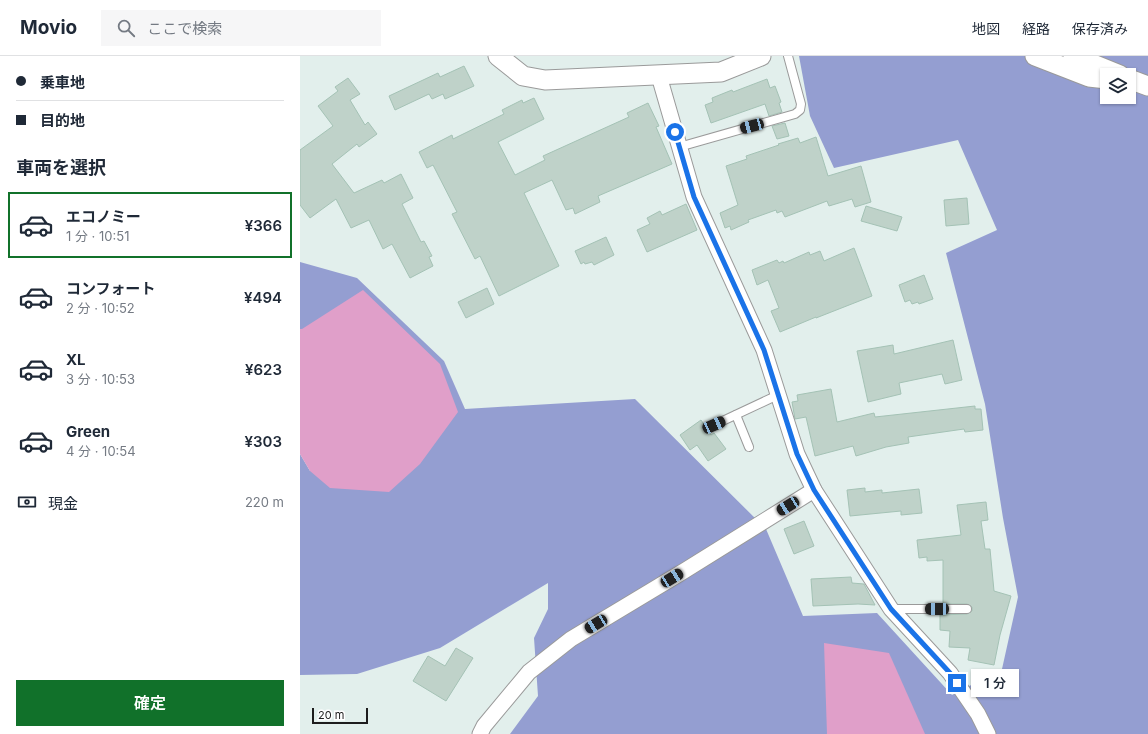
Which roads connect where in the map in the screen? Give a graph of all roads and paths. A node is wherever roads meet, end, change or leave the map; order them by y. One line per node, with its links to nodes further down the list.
1 (498, 56): 7 (street)
2 (761, 56): 7 (street)
3 (788, 56): 9 (lane)
4 (1035, 56): 8 (street)
5 (1073, 56): 6 (street)
6 (1102, 68)
7 (659, 76): 9 (street)
8 (1100, 78)
9 (679, 147): 10 (street)
10 (778, 395): 11 (lane); 14 (street)
11 (736, 415): 12 (lane); 13 (lane)
12 (714, 425)
13 (749, 447)
14 (814, 490): 15 (street); 17 (street)
15 (891, 609): 16 (lane); 18 (street)
16 (967, 609)
17 (482, 731)
18 (988, 734)

